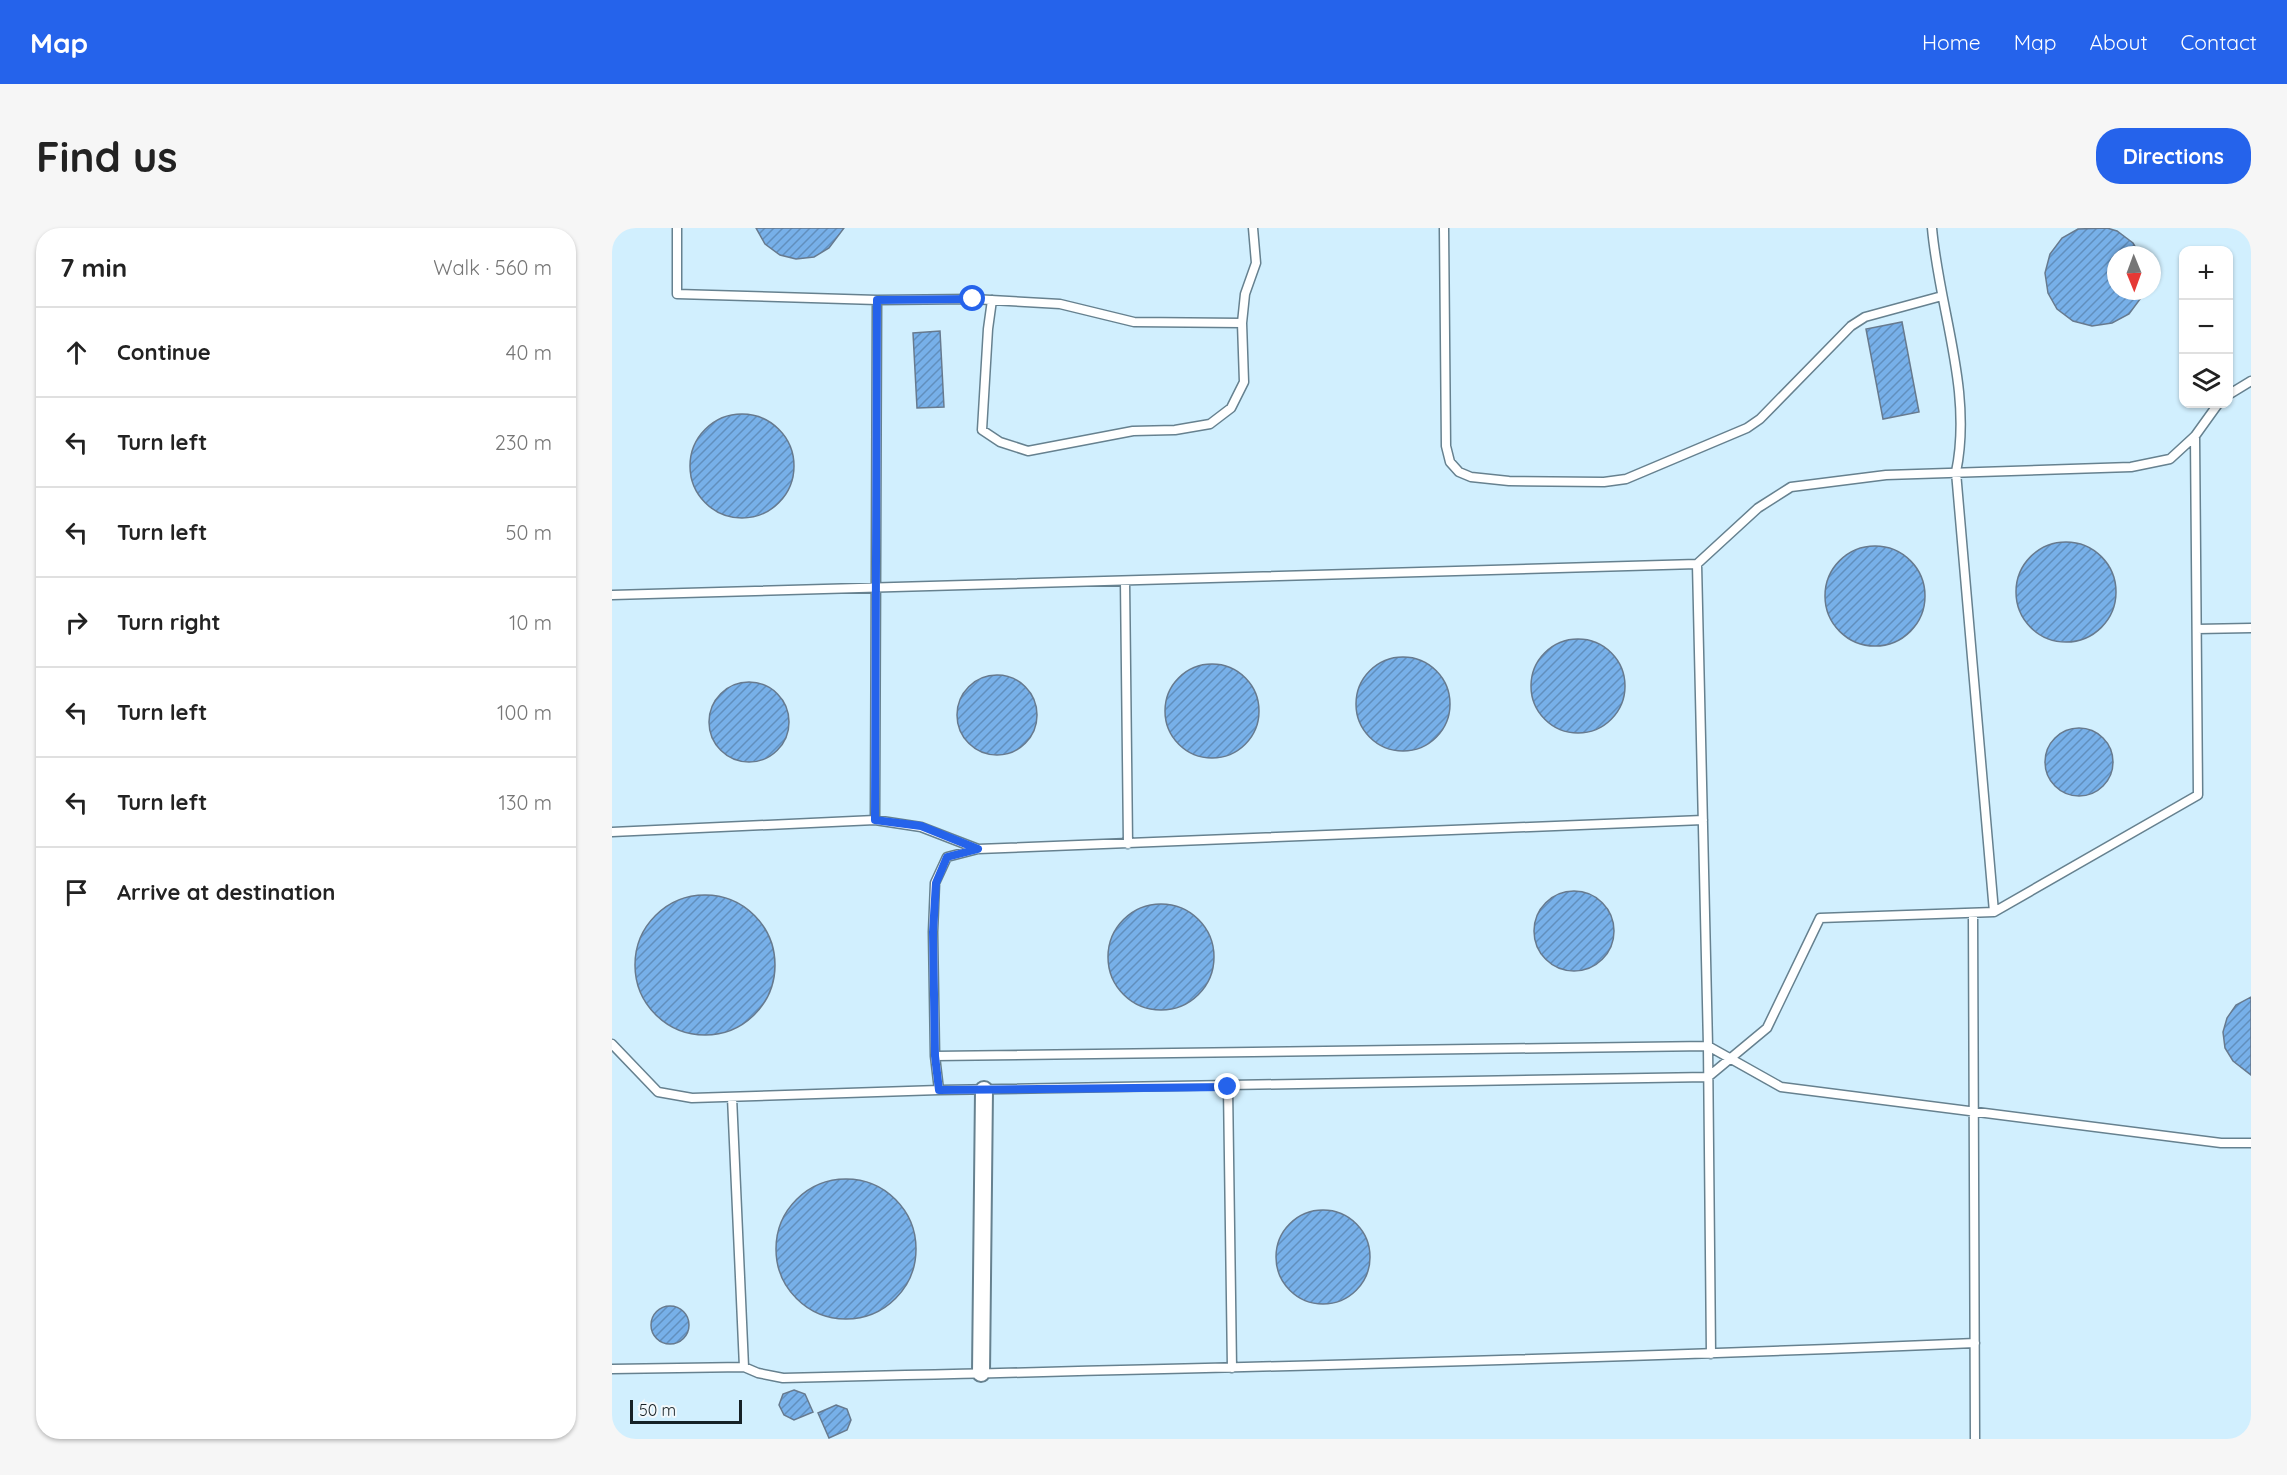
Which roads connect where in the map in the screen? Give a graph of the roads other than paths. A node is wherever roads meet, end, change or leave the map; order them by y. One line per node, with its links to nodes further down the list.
1 (676, 228): 6 (lane)
2 (1253, 228): 8 (lane)
3 (1444, 228): 5 (lane)
4 (1932, 228): 5 (lane)
5 (1942, 296): 13 (lane)
6 (877, 300): 7 (lane); 16 (lane)
7 (992, 300): 8 (lane); 8 (lane)
8 (1242, 323)
9 (2251, 381): 10 (lane)
10 (2233, 392)
11 (2215, 408): 12 (lane)
12 (2195, 436): 13 (lane); 18 (lane)
13 (1956, 472): 14 (lane); 25 (lane)
14 (1697, 564): 15 (lane); 21 (lane)
15 (1125, 581): 16 (lane); 23 (lane)
16 (876, 588): 17 (lane); 20 (lane)
17 (612, 595)
18 (2197, 628): 19 (lane); 25 (lane)
19 (2251, 628)
20 (875, 820): 22 (lane); 24 (lane)
21 (1703, 820): 23 (lane); 28 (lane)
22 (612, 832)
23 (1128, 844): 24 (lane)
24 (978, 849): 29 (lane)
25 (1994, 912): 26 (lane)
26 (1973, 913): 30 (lane); 36 (lane)
27 (612, 1044): 35 (lane)
28 (1708, 1046): 29 (lane); 30 (lane); 31 (lane)
29 (935, 1056): 33 (lane)
30 (1730, 1058): 31 (lane); 36 (lane)
31 (1708, 1077): 32 (lane); 39 (lane)
32 (1228, 1087): 34 (lane); 41 (lane)
33 (939, 1090): 34 (lane); 35 (lane)
34 (984, 1090): 43 (street)
35 (732, 1096): 40 (lane)
36 (1974, 1112): 37 (lane); 38 (lane)
37 (2251, 1143)
38 (1975, 1343): 39 (lane); 44 (lane)
39 (1711, 1354): 41 (lane)
40 (744, 1367): 42 (lane); 43 (lane)
41 (1233, 1368): 43 (lane)
42 (612, 1369)
43 (981, 1373)
44 (1975, 1439)

